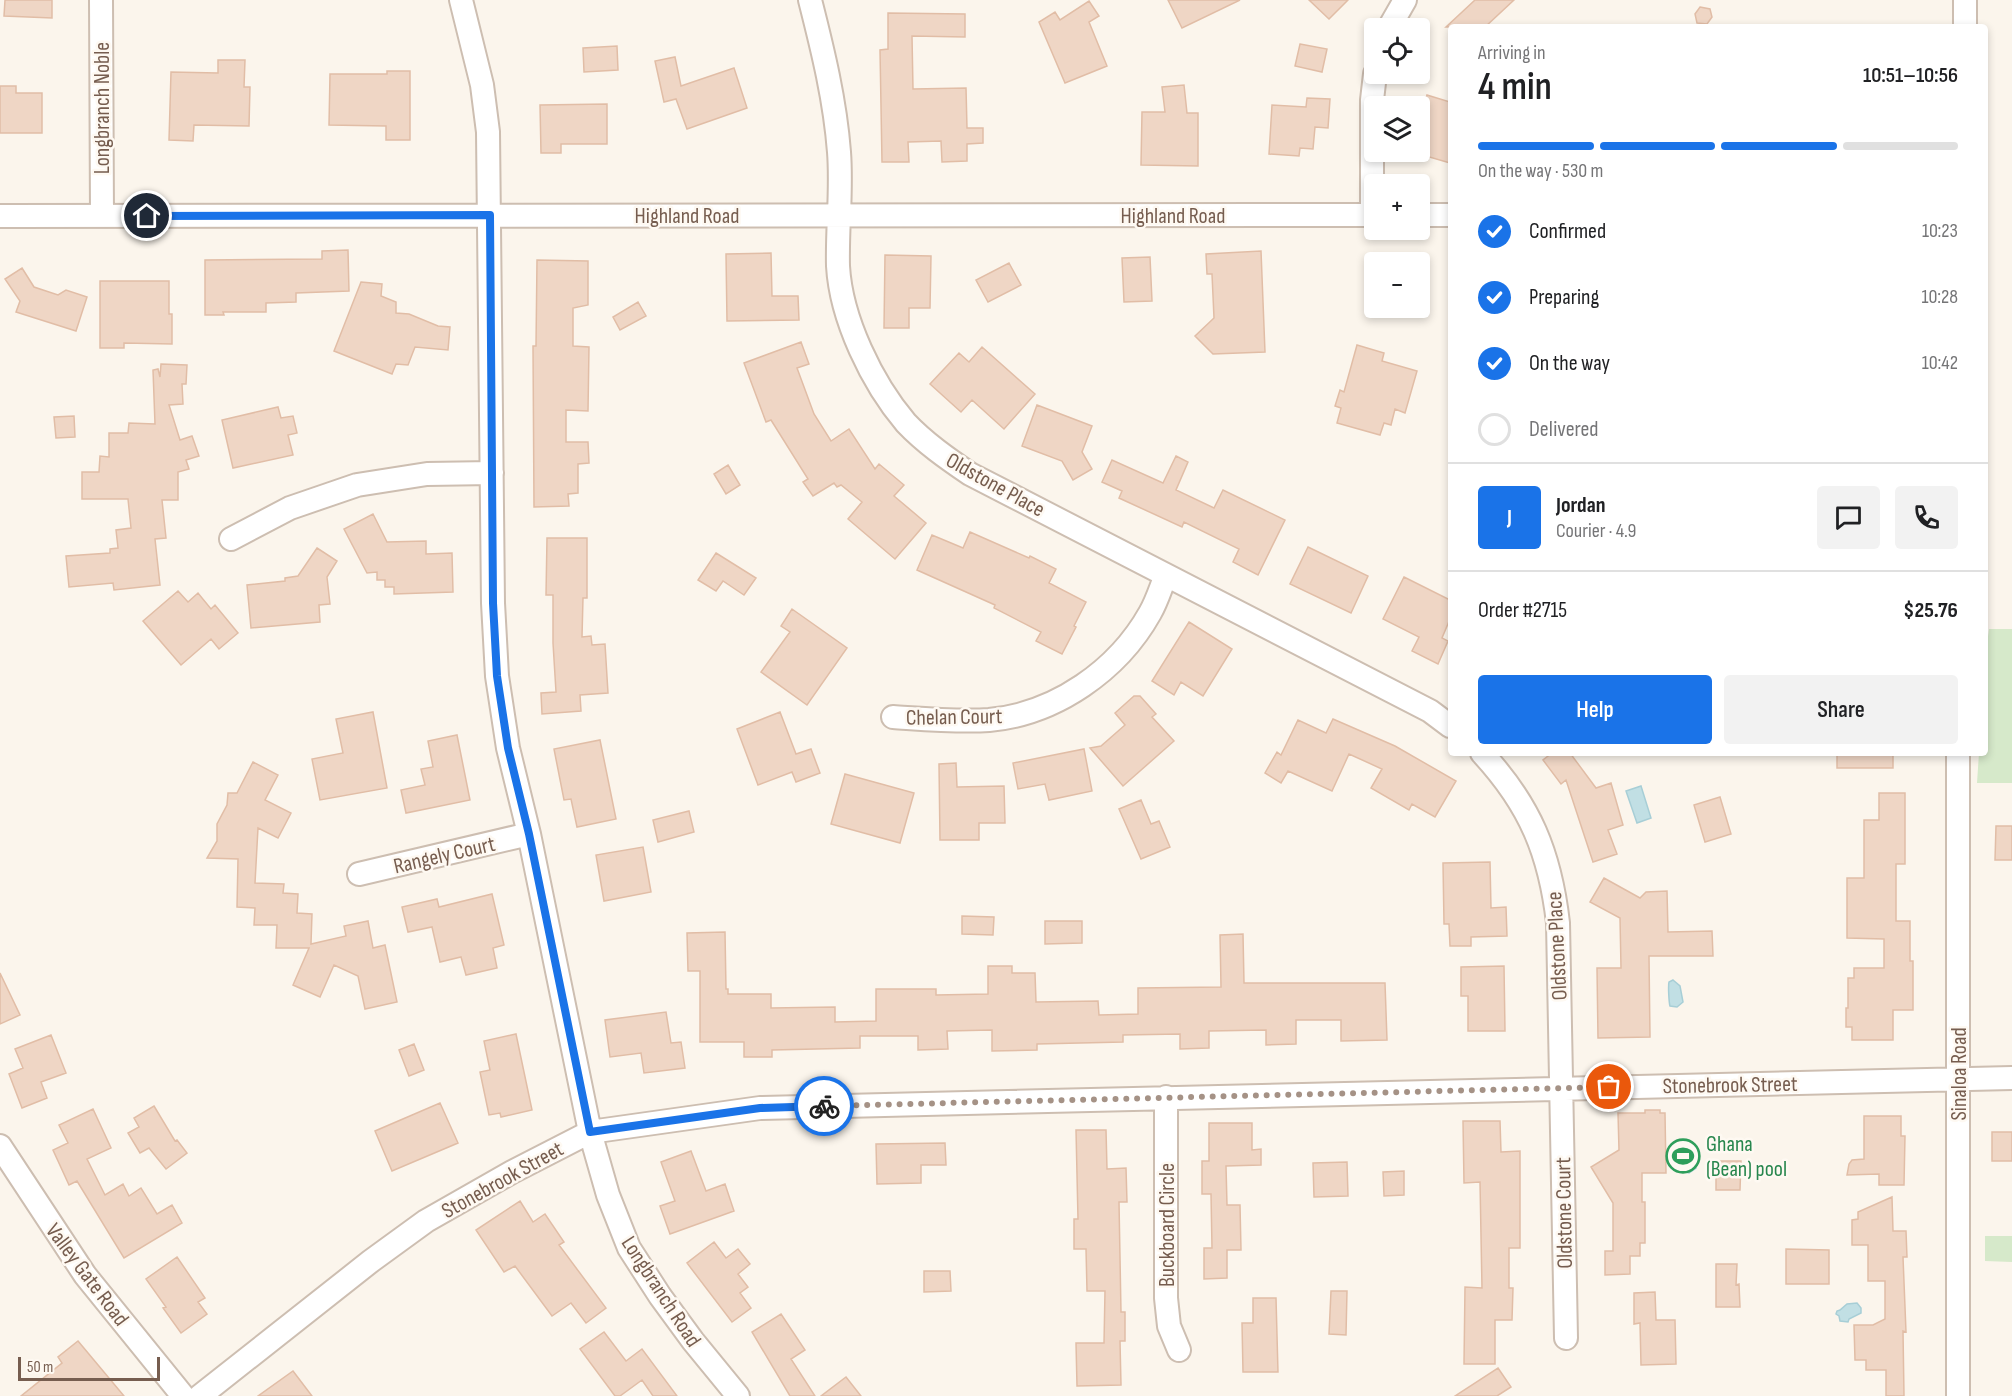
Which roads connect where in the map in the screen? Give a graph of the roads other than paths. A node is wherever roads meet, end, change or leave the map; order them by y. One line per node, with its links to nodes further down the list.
1 (101, 0): 16 (street, Longbranch Noble)
2 (461, 0): 10 (street)
3 (810, 0): 11 (street, Oldstone Place)
4 (1405, 0): 6 (street)
5 (1965, 0): 7 (street)
6 (1395, 18)
7 (1965, 24)
8 (1374, 84): 9 (street)
9 (1373, 174)
10 (490, 215): 11 (street, Highland Road); 16 (street, Highland Road); 17 (street, Longbranch Road)
11 (838, 215): 12 (street, Highland Road); 19 (street, Oldstone Place)
12 (1364, 215)
13 (1430, 215): 14 (street)
14 (1448, 215)
15 (0, 216): 16 (street, Highland Road)
16 (102, 216)
17 (492, 473): 18 (street); 24 (street, Longbranch Road)
18 (231, 539)
19 (1166, 575): 20 (street, Chelan Court); 21 (street, Oldstone Place)
20 (893, 717)
21 (1448, 724)
22 (1485, 756): 28 (street, Oldstone Place)
23 (1958, 756): 26 (street, Sinaloa Road)
24 (529, 834): 25 (street, Rangely Court); 30 (street, Longbranch Road)
25 (359, 874)
26 (1958, 1078): 27 (street, Stonebrook Street); 28 (street, Stonebrook Street); 37 (street, Sinaloa Road)
27 (2012, 1078)
28 (1560, 1088): 29 (street, Stonebrook Street); 32 (street, Oldstone Court)
29 (1166, 1097): 30 (street, Stonebrook Street); 33 (street, Buckboard Circle)
30 (590, 1132): 35 (street, Stonebrook Street); 36 (street, Longbranch Road)
31 (0, 1146): 34 (street, Valley Gate Road)
32 (1566, 1338)
33 (1179, 1350)
34 (183, 1396)
35 (200, 1396)
36 (738, 1396)
37 (1958, 1396)

